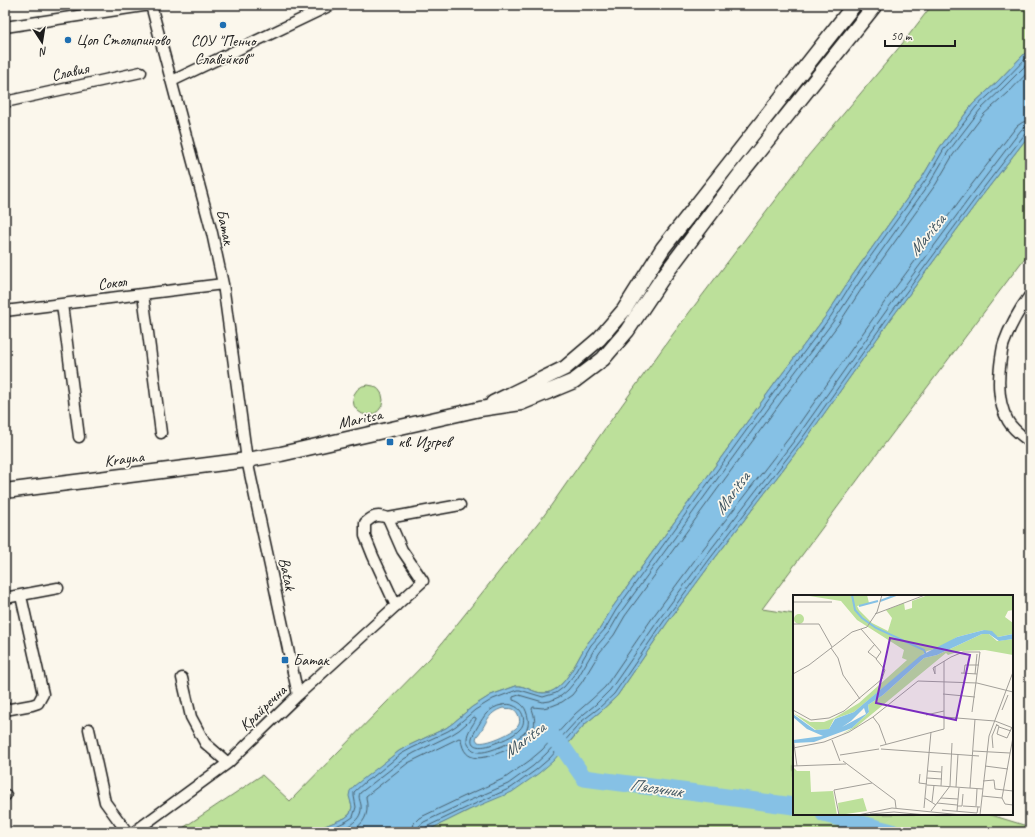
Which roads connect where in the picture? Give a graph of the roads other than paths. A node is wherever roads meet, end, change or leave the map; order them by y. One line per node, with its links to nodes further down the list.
1 (150, 5): 5 (street); 7 (street, Батак)
2 (331, 5): 7 (street)
3 (854, 5): 14 (street, Maritsa)
4 (876, 5): 14 (street, Maritsa)
5 (5, 27)
6 (141, 72): 8 (street, Славия)
7 (172, 81): 9 (street, Батак)
8 (5, 102)
9 (223, 284): 10 (street, Сокол); 18 (street, Батак)
10 (143, 294): 12 (street, Сокол); 15 (street)
11 (1030, 295): 17 (street)
12 (62, 304): 13 (street, Сокол); 16 (street)
13 (5, 311)
14 (480, 409): 18 (street, Maritsa)
15 (161, 433)
16 (79, 437)
17 (1030, 442)
18 (247, 460): 19 (street, Krayna); 27 (street, Batak)
19 (5, 491)
20 (460, 505): 21 (street)
21 (388, 518): 25 (street, Крайречна); 25 (street)
22 (58, 588): 23 (street)
23 (21, 596): 24 (street); 28 (street)
24 (5, 598)
25 (396, 606): 27 (street, Крайречна)
26 (182, 678): 30 (street)
27 (298, 695): 30 (street, Крайречна)
28 (5, 710)
29 (89, 730): 31 (street)
30 (228, 762): 32 (street, Крайречна)
31 (127, 832)
32 (134, 832)

